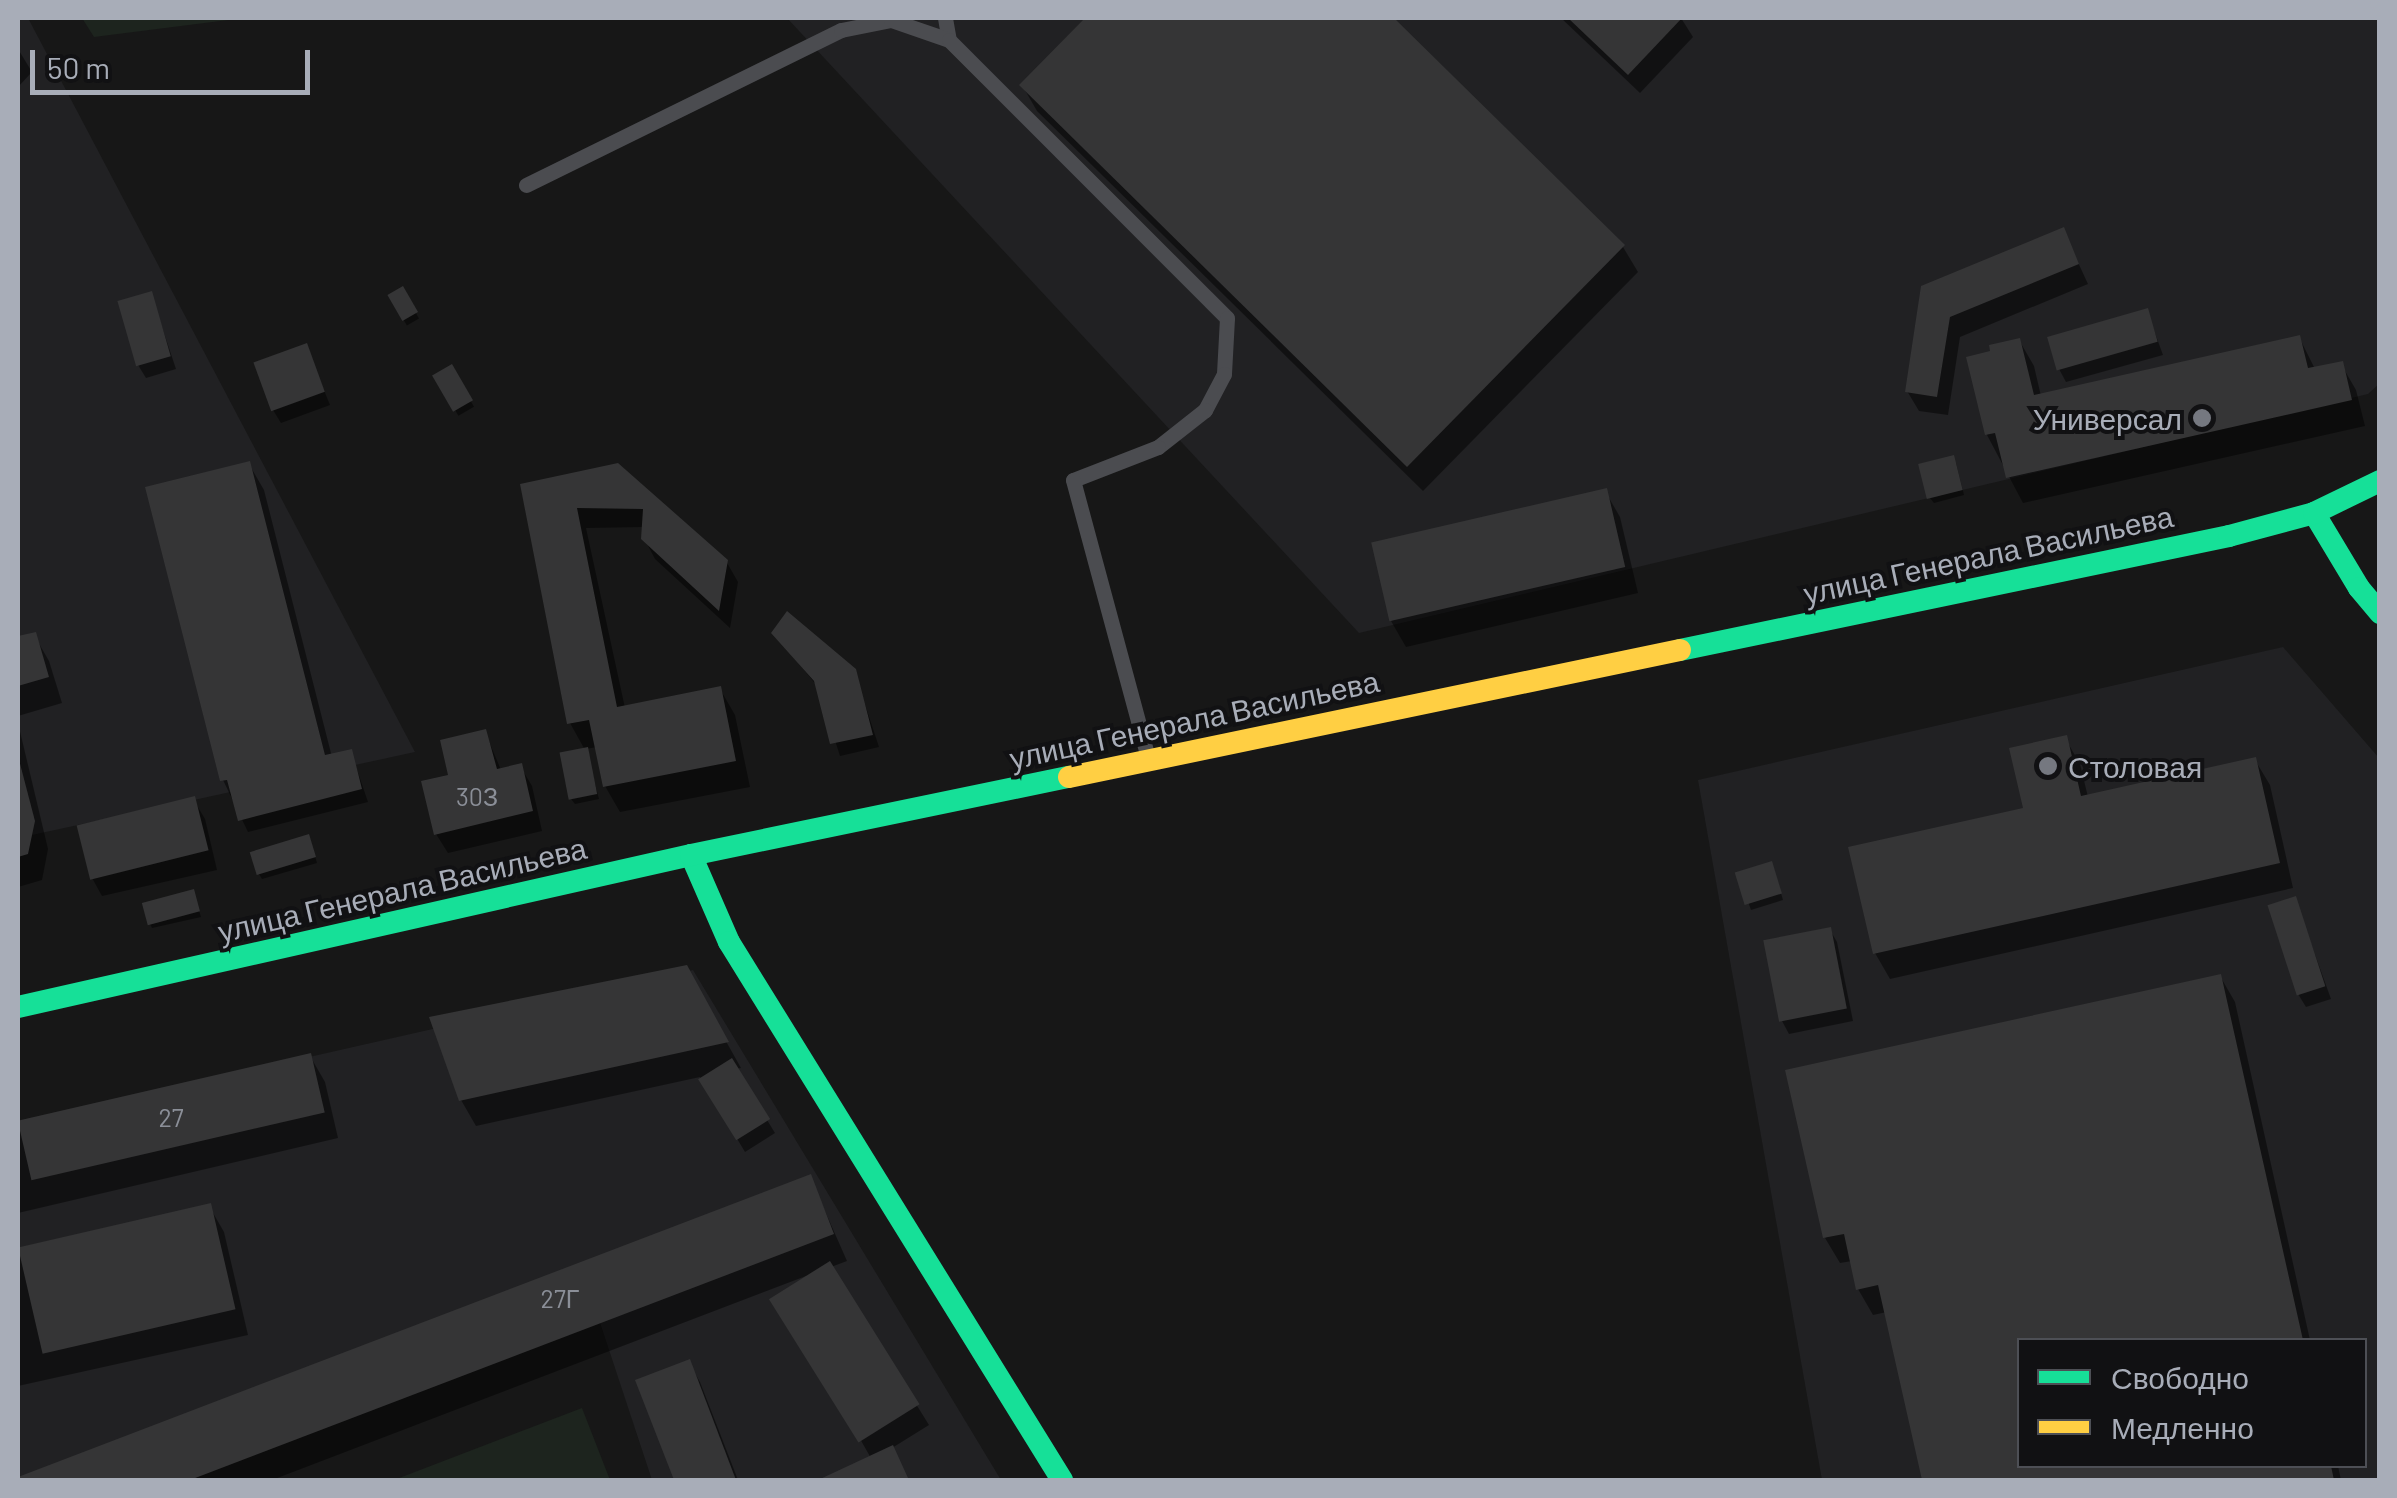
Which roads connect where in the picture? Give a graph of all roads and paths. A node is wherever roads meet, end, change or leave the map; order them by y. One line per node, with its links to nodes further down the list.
1 (945, 18): 2 (lane)
2 (949, 40): 3 (lane); 7 (lane)
3 (526, 186)
4 (2380, 481): 5 (main road, улица Генерала Васильева)
5 (2314, 513): 6 (main road); 7 (main road, улица Генерала Васильева)
6 (2380, 613)
7 (1148, 760): 8 (main road, улица Генерала Васильева)
8 (691, 855): 9 (main road, улица Генерала Васильева); 10 (main road)
9 (18, 1007)
10 (1062, 1480)

